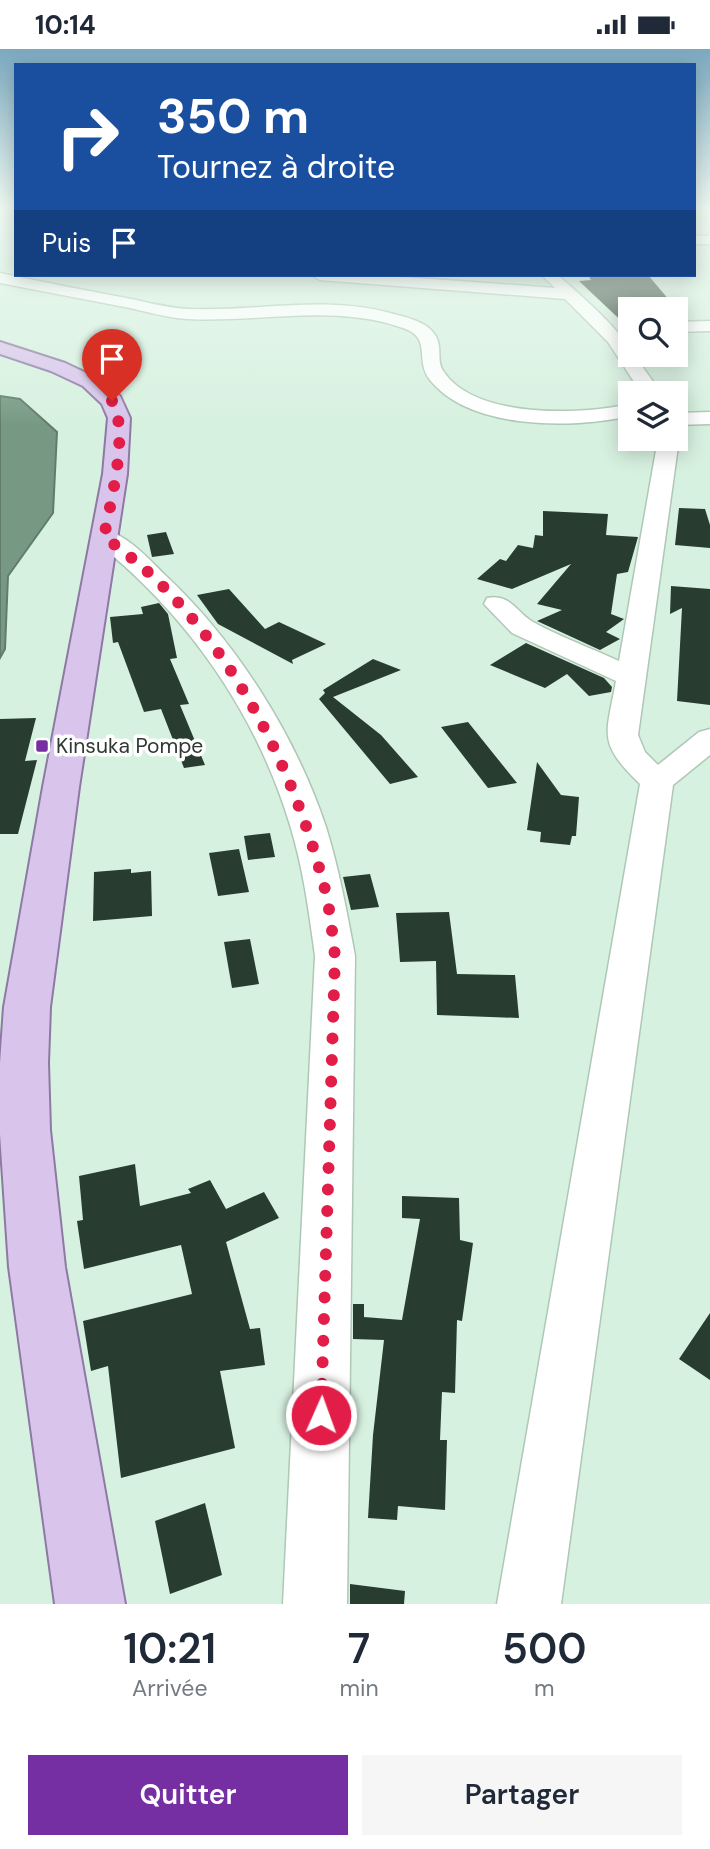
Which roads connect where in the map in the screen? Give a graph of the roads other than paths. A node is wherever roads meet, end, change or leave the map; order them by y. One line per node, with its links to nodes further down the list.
1 (13, 281): 11 (street)
2 (392, 281): 4 (street)
3 (555, 281): 4 (street)
4 (566, 294): 8 (street)
5 (710, 326): 6 (street)
6 (688, 327)
7 (618, 328): 8 (street)
8 (605, 329): 10 (street)
9 (0, 348): 15 (main road)
10 (643, 381)
11 (618, 412)
12 (710, 418): 13 (street)
13 (688, 419)
14 (667, 451): 17 (street)
15 (104, 537): 20 (main road); 23 (street)
16 (496, 604): 17 (street)
17 (631, 677): 19 (street)
18 (710, 739): 19 (street)
19 (657, 782): 24 (street)
20 (13, 1006): 21 (main road)
21 (12, 1144): 22 (main road)
22 (90, 1604)
23 (315, 1604)
24 (528, 1604)

